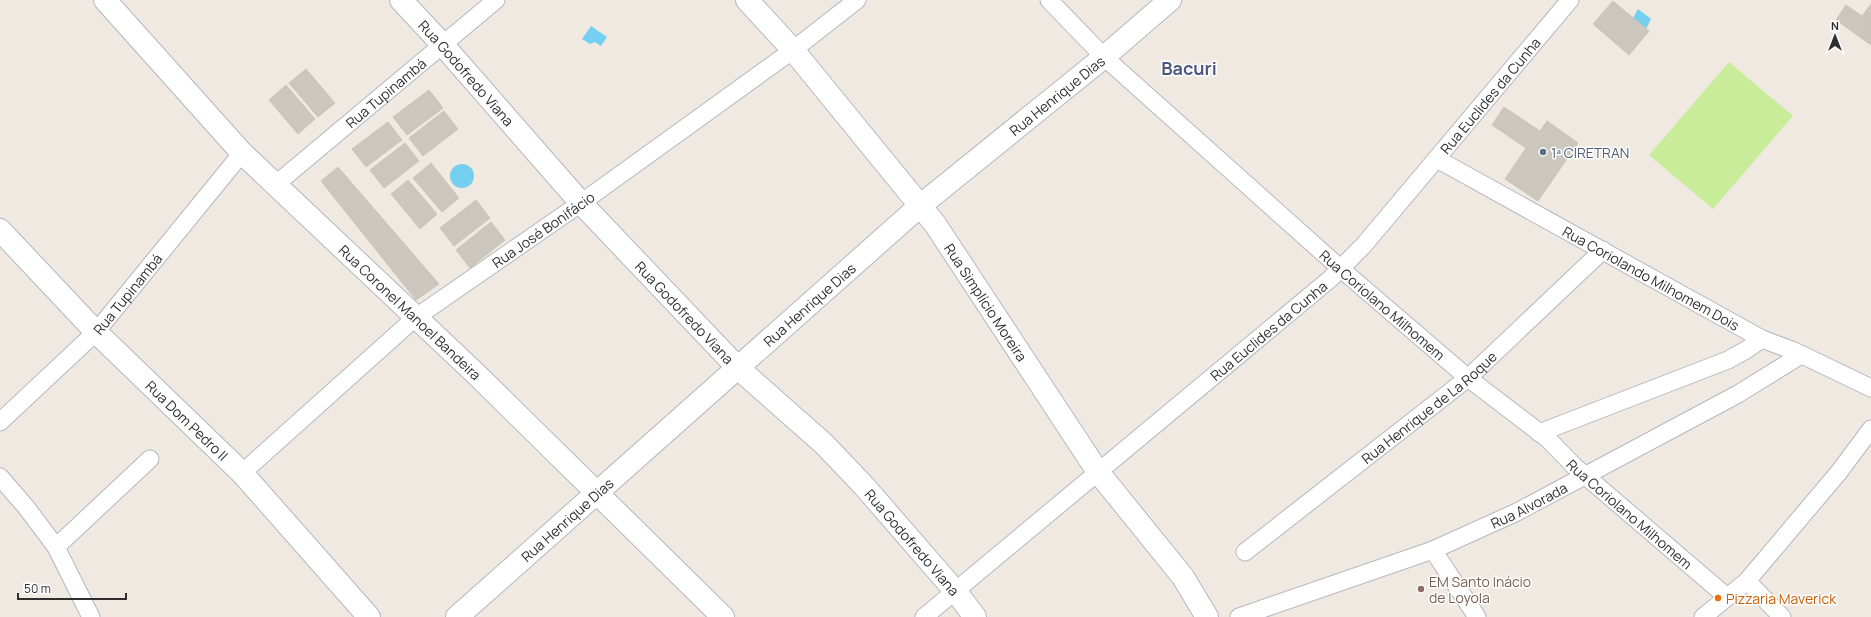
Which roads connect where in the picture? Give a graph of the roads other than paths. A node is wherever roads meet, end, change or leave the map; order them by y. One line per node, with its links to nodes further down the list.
1 (105, 0): 12 (street, Rua Coronel Manoel Bandeira)
2 (401, 0): 9 (street, Rua Godofredo Viana)
3 (496, 0): 9 (street, Rua Tupinambá)
4 (747, 0): 10 (street, Rua Simplício Moreira)
5 (857, 0): 10 (street, Rua José Bonifácio)
6 (1049, 0): 11 (street, Rua Coriolano Milhomem)
7 (1170, 0): 11 (street, Rua Henrique Dias)
8 (1570, 0): 13 (street, Rua Euclides da Cunha)
9 (442, 44): 14 (street, Rua Tupinambá); 15 (street, Rua Godofredo Viana)
10 (793, 50): 15 (street, Rua José Bonifácio); 16 (street, Rua Simplício Moreira)
11 (1104, 57): 16 (street, Rua Henrique Dias); 19 (street, Rua Coriolano Milhomem)
12 (242, 153): 14 (street, Rua Coronel Manoel Bandeira); 21 (street, Rua Tupinambá)
13 (1437, 159): 18 (street, Rua Coriolando Milhomem Dois); 19 (street, Rua Euclides da Cunha)
14 (275, 185): 20 (street, Rua Coronel Manoel Bandeira)
15 (581, 202): 20 (street, Rua José Bonifácio); 24 (street, Rua Godofredo Viana)
16 (920, 205): 24 (street, Rua Henrique Dias); 32 (street, Rua Simplício Moreira)
17 (0, 230): 21 (street, Rua Dom Pedro II)
18 (1603, 250): 22 (street, Rua Coriolando Milhomem Dois); 25 (street, Rua Henrique de La Roque)
19 (1341, 268): 25 (street, Rua Coriolano Milhomem); 32 (street, Rua Euclides da Cunha)
20 (416, 318): 33 (street, Rua José Bonifácio); 35 (street, Rua Coronel Manoel Bandeira)
21 (96, 332): 27 (street, Rua Tupinambá); 33 (street, Rua Dom Pedro II)
22 (1768, 341): 23 (street, Rua Coriolando Milhomem Dois); 29 (street)
23 (1798, 353): 26 (street, Rua Coriolando Milhomem Dois); 31 (street, Rua Alvorada)
24 (738, 368): 35 (street, Rua Henrique Dias); 40 (street, Rua Godofredo Viana)
25 (1468, 378): 29 (street, Rua Coriolano Milhomem); 38 (street, Rua Henrique de La Roque)
26 (1871, 388)
27 (0, 422)
28 (1871, 429): 39 (street)
29 (1543, 436): 31 (street, Rua Coriolano Milhomem)
30 (150, 459): 36 (street)
31 (1579, 470): 37 (street, Rua Alvorada); 41 (street, Rua Coriolano Milhomem)
32 (1098, 472): 40 (street, Rua Euclides da Cunha); 48 (street, Rua Simplício Moreira)
33 (242, 473): 43 (street, Rua Dom Pedro II)
34 (0, 477): 36 (street)
35 (598, 493): 44 (street, Rua Henrique Dias); 45 (street, Rua Coronel Manoel Bandeira)
36 (56, 547): 42 (street)
37 (1433, 550): 49 (street, Rua Alvorada); 50 (street)
38 (1245, 552)
39 (1747, 581): 41 (street); 52 (street)
40 (956, 592): 46 (street, Rua Euclides da Cunha); 47 (street, Rua Godofredo Viana)
41 (1727, 597): 51 (street)
42 (91, 617)
43 (369, 617)
44 (457, 617)
45 (723, 617)
46 (924, 617)
47 (975, 617)
48 (1207, 617)
49 (1239, 617)
50 (1477, 617)
51 (1703, 617)
52 (1782, 617)

